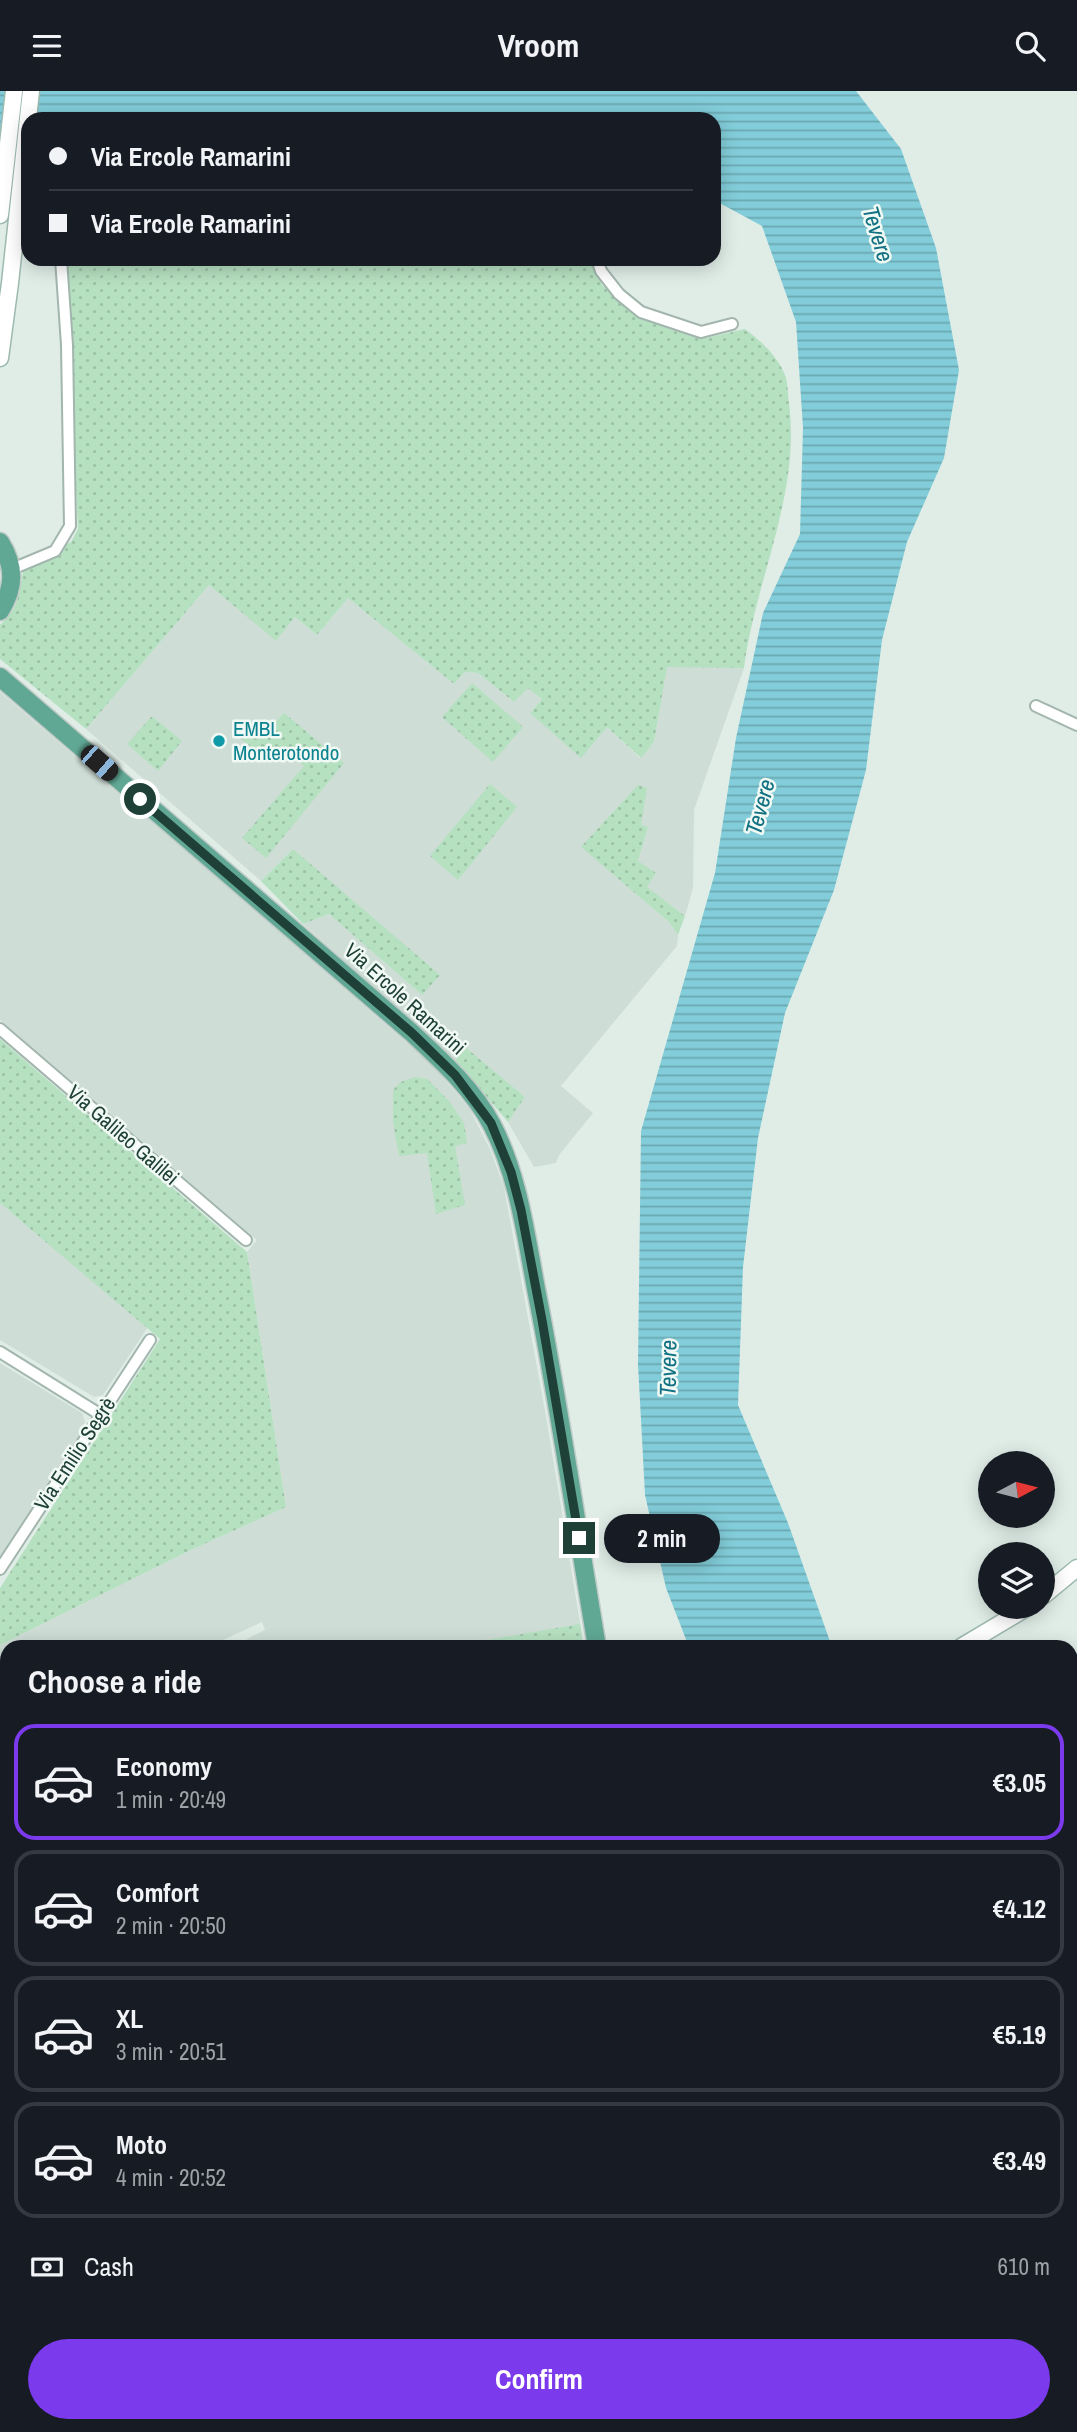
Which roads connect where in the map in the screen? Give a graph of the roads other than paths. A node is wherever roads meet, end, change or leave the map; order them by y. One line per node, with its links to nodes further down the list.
1 (14, 91): 5 (main road)
2 (31, 91): 3 (main road)
3 (29, 112)
4 (21, 182): 9 (main road)
5 (0, 215)
6 (61, 266): 11 (street)
7 (599, 266): 8 (street)
8 (732, 324)
9 (0, 358)
10 (0, 542): 11 (main road)
11 (12, 569): 12 (main road)
12 (0, 611)
13 (0, 677): 25 (main road, Via Ercole Ramarini)
14 (1036, 706): 15 (street)
15 (1077, 725)
16 (0, 1029): 17 (street, Via Galileo Galilei)
17 (246, 1240)
18 (150, 1340): 20 (street, Via Emilio Segrè)
19 (0, 1352): 20 (street)
20 (101, 1415): 22 (street, Via Emilio Segrè)
21 (1077, 1568): 23 (main road)
22 (0, 1569)
23 (1055, 1586)
24 (1008, 1619): 26 (main road)
25 (596, 1640)
26 (973, 1640)

